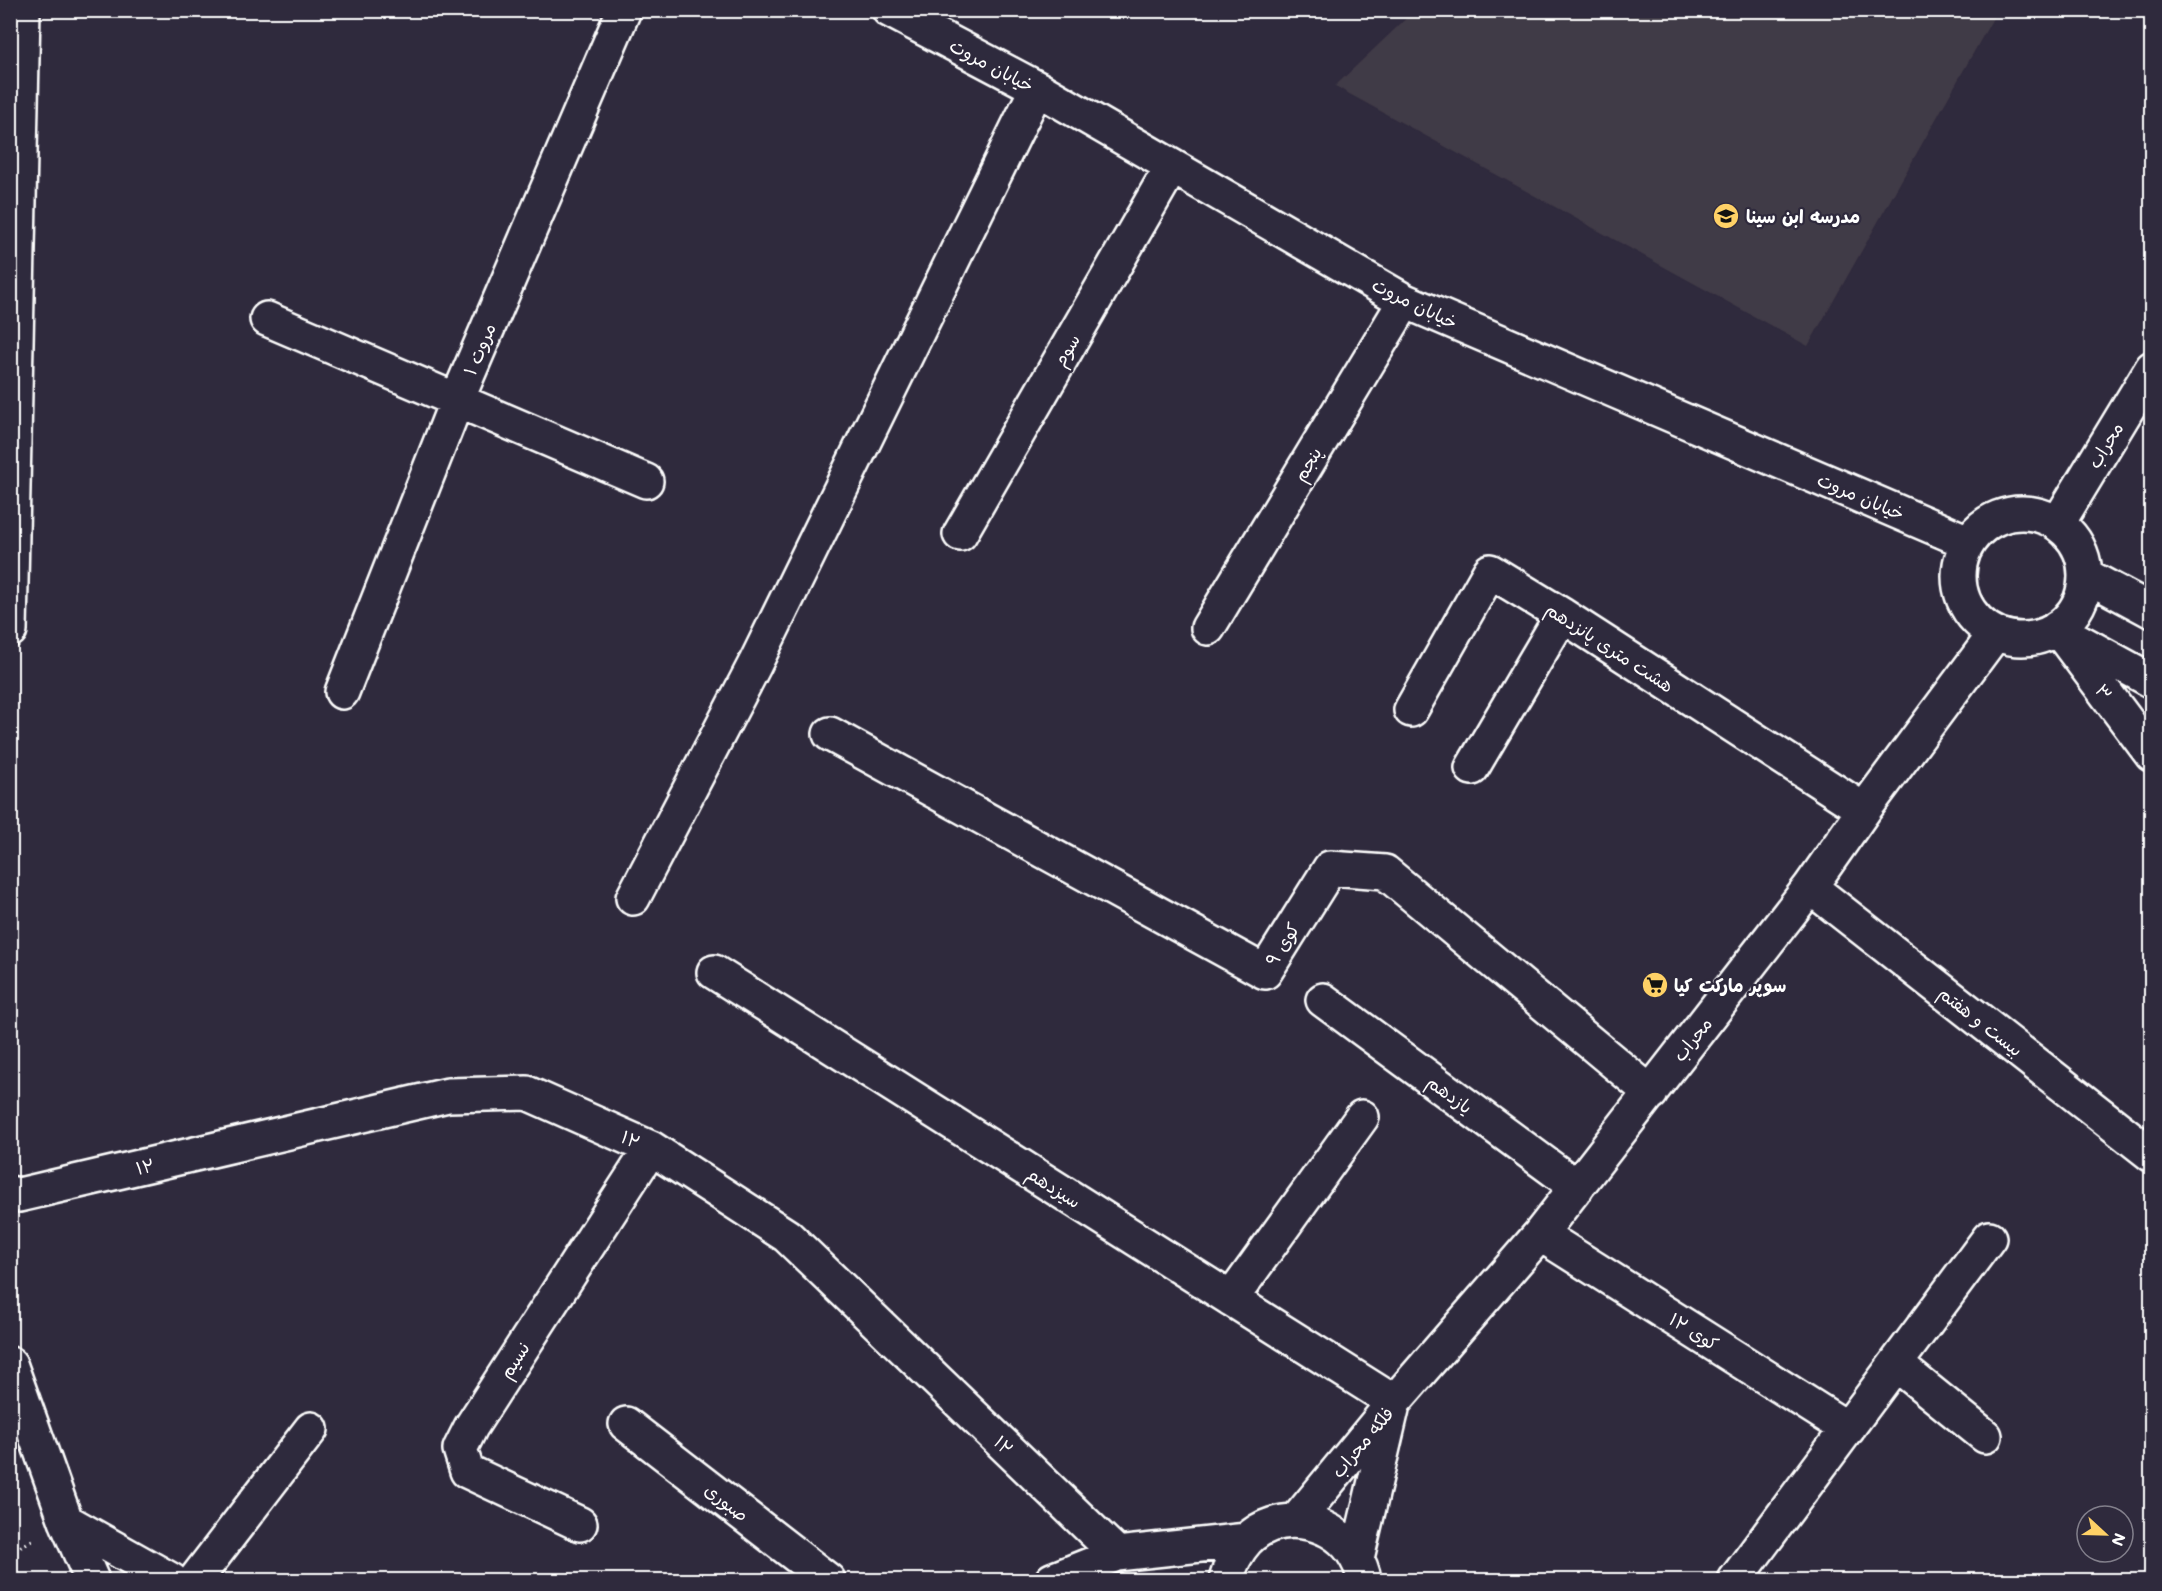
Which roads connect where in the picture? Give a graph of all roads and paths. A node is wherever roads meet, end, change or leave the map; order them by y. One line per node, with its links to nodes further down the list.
1 (23, 10): 19 (street)
2 (624, 10): 9 (street, مروت ۱)
3 (889, 10): 4 (street, خیابان مروت)
4 (1037, 88): 5 (street, خیابان مروت); 29 (street)
5 (1172, 166): 6 (street, خیابان مروت); 12 (street, سوم)
6 (1405, 301): 13 (street, خیابان مروت); 17 (street, پنجم)
7 (267, 319): 9 (street)
8 (2151, 368): 11 (street, محراب)
9 (457, 400): 10 (street); 22 (street, مروت ۱)
10 (646, 481)
11 (2058, 523): 13 (street); 14 (street)
12 (960, 534)
13 (1968, 542): 20 (street)
14 (2085, 575): 15 (street); 18 (street)
15 (2151, 611)
16 (1562, 615): 23 (street, هشت متری پانزدهم); 26 (street); 27 (street, هشت متری پانزدهم)
17 (1208, 628)
18 (2057, 628): 20 (street); 21 (street); 25 (street, ۳)
19 (10, 630)
20 (1995, 634): 27 (street, محراب)
21 (2151, 681)
22 (342, 692)
23 (1411, 710)
24 (830, 734): 32 (street, کوی ۹)
25 (2151, 755)
26 (1472, 768)
27 (1864, 810): 28 (street, محراب)
28 (1810, 887): 32 (street, محراب); 35 (street, بیست و هفتم)
29 (633, 898)
30 (714, 972): 40 (street, سیزدهم)
31 (1323, 1000): 36 (street, یازدهم)
32 (1651, 1093): 36 (street, محراب)
33 (1362, 1117): 40 (street)
34 (651, 1148): 37 (street, ۱۲); 50 (street, نسیم); 52 (street, ۱۲)
35 (2151, 1155)
36 (1577, 1187): 38 (street, محراب)
37 (10, 1193)
38 (1540, 1234): 43 (street, محراب); 46 (street, کوی ۱۲)
39 (1989, 1239): 42 (street)
40 (1231, 1299): 43 (street, سیزدهم)
41 (10, 1364): 48 (street)
42 (1896, 1364): 46 (street); 47 (street)
43 (1394, 1402): 49 (street, فلکه محراب); 53 (street, فلکه محراب)
44 (626, 1424): 57 (street, صبوری)
45 (311, 1429): 56 (street)
46 (1848, 1429): 60 (street)
47 (1985, 1436)
48 (66, 1521): 54 (street); 55 (street)
49 (1296, 1521): 51 (street, فلکه محراب); 53 (street, فلکه محراب)
50 (580, 1524)
51 (1247, 1540): 52 (street); 59 (street, فلکه محراب)
52 (1117, 1554): 58 (street)
53 (1360, 1569)
54 (93, 1581)
55 (171, 1581)
56 (195, 1581)
57 (828, 1581)
58 (1052, 1581)
59 (1226, 1581)
60 (1735, 1581)

